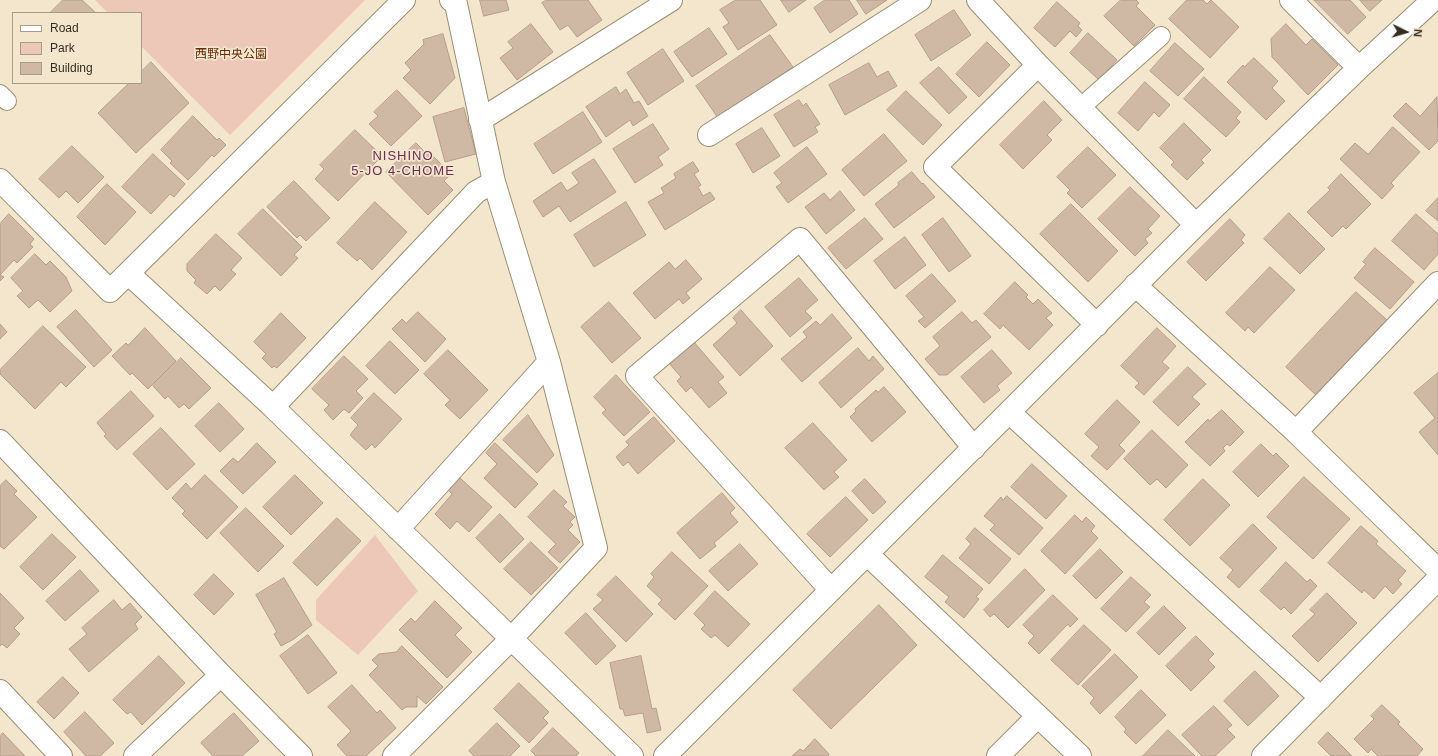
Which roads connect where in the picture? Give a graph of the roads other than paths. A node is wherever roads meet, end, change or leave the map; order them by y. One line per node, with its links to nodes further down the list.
1 (404, 0): 17 (street)
2 (451, 0): 12 (street)
3 (671, 0): 12 (street)
4 (920, 0): 13 (street)
5 (978, 0): 9 (street)
6 (1291, 0): 10 (street)
7 (1433, 0): 10 (street)
8 (1162, 36): 11 (lane)
9 (1038, 65): 11 (street); 20 (street)
10 (1359, 68): 16 (street)
11 (1080, 108): 16 (street)
12 (480, 120): 15 (street)
13 (709, 136)
14 (0, 180): 17 (street)
15 (494, 182): 21 (street); 22 (street)
16 (1196, 225): 19 (street)
17 (129, 274): 22 (street)
18 (1438, 283): 24 (street)
19 (1135, 285): 20 (street); 24 (street)
20 (1097, 325): 23 (street)
21 (549, 362): 27 (street); 32 (street)
22 (273, 407): 27 (street)
23 (1009, 412): 26 (street); 35 (street)
24 (1296, 432): 29 (street)
25 (0, 441): 33 (street)
26 (974, 448): 28 (street); 31 (street)
27 (398, 529): 32 (street)
28 (867, 554): 31 (street); 36 (street)
29 (1438, 570)
30 (1438, 579): 35 (street)
31 (831, 590): 42 (street)
32 (512, 638): 40 (street); 41 (street)
33 (221, 675): 38 (street); 39 (street)
34 (0, 691): 37 (street)
35 (1321, 698): 45 (street)
36 (1038, 716): 43 (street); 44 (street)
37 (61, 756)
38 (135, 756)
39 (301, 756)
40 (394, 756)
41 (632, 756)
42 (665, 756)
43 (998, 756)
44 (1080, 756)
45 (1263, 756)

